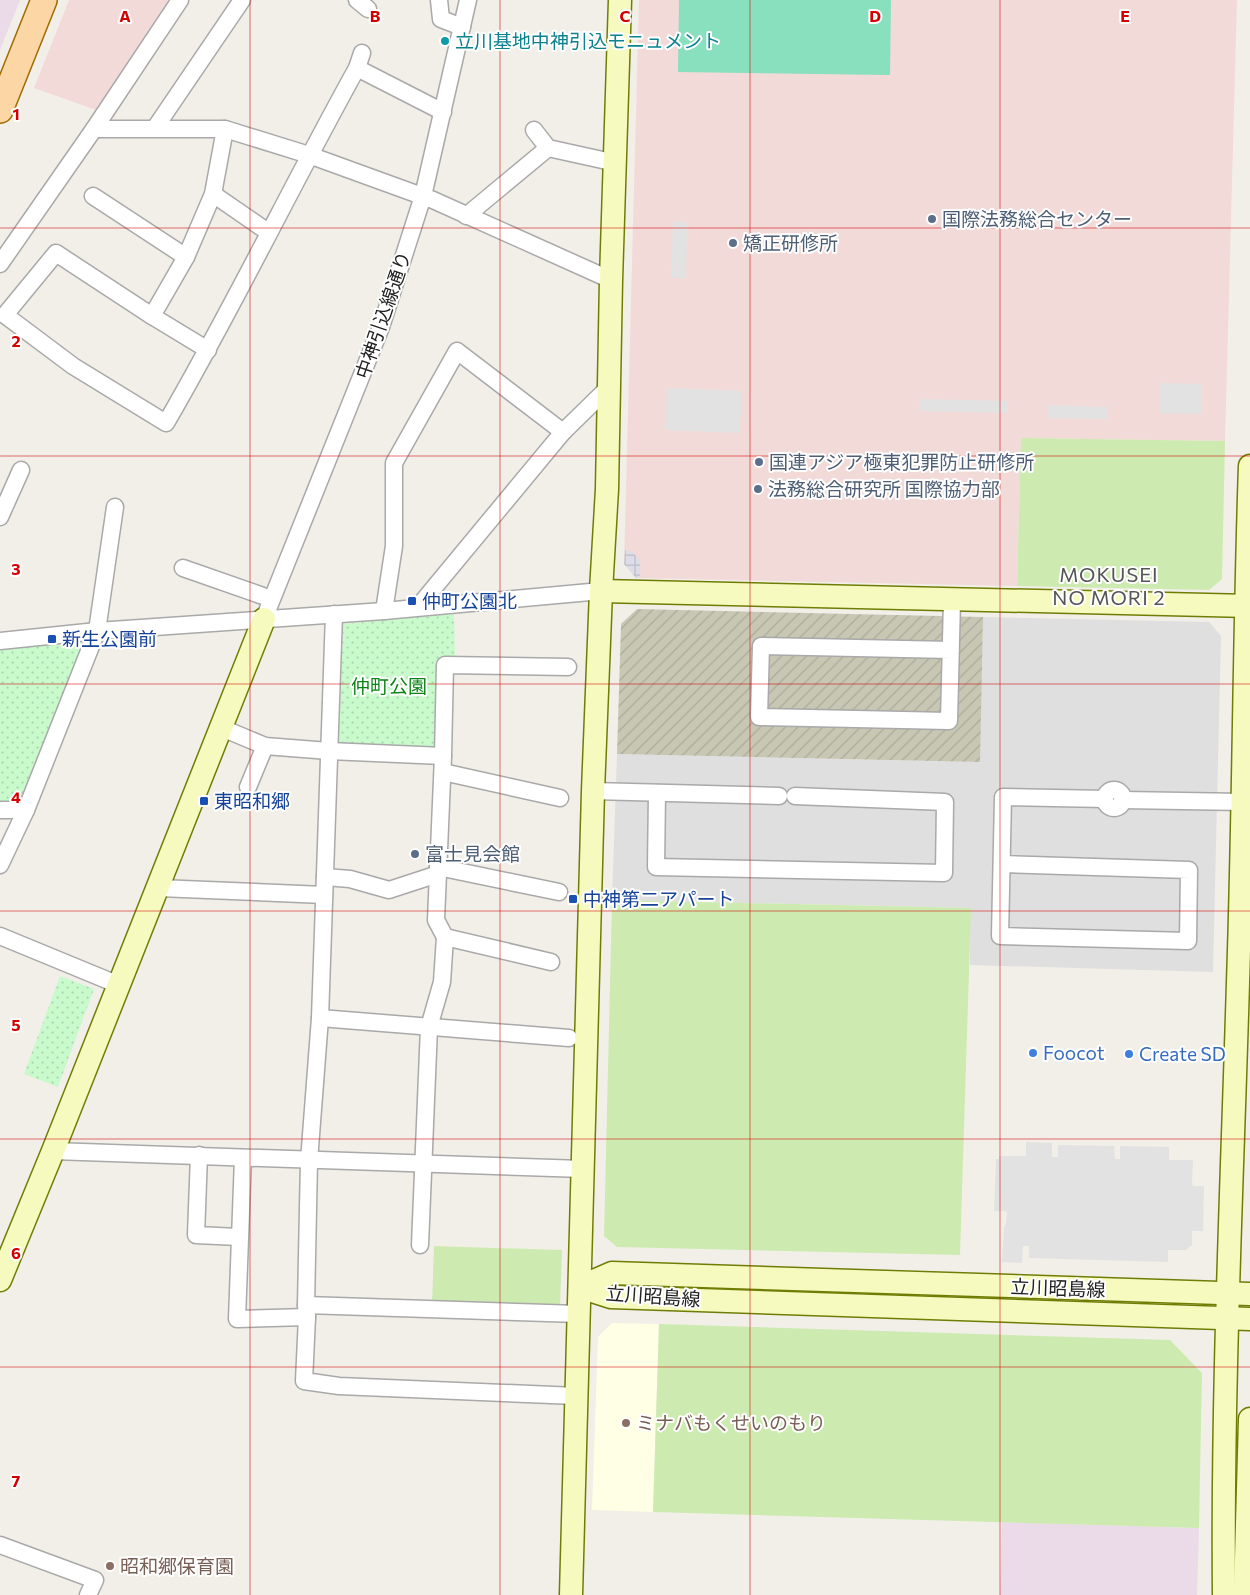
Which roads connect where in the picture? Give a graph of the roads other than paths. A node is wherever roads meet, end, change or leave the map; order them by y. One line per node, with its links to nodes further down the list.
1 (44, 0): 8 (main road)
2 (180, 0): 11 (street)
3 (242, 0): 10 (street)
4 (439, 0): 7 (street)
5 (468, 0): 7 (street, 中神引込線通り)
6 (620, 0): 16 (street)
7 (462, 27): 9 (street, 中神引込線通り)
8 (0, 110)
9 (444, 112): 15 (street); 19 (street, 中神引込線通り)
10 (155, 128): 11 (street); 12 (street)
11 (94, 130): 23 (street)
12 (225, 130): 15 (street); 17 (street)
13 (534, 130): 14 (street)
14 (548, 148): 16 (street); 20 (street)
15 (309, 155): 19 (street); 21 (street)
16 (616, 163): 24 (street)
17 (213, 194): 21 (street); 22 (street)
18 (93, 196): 22 (street)
19 (423, 196): 20 (street); 42 (street, 中神引込線通り)
20 (466, 216): 24 (street)
21 (268, 232): 26 (street)
22 (186, 257): 25 (street)
23 (0, 264)
24 (611, 280): 28 (street)
25 (152, 316): 26 (street); 26 (street)
26 (208, 350)
27 (348, 381): 36 (street)
28 (609, 387): 29 (street); 35 (street)
29 (563, 432): 39 (street); 40 (street)
30 (1250, 466): 38 (street)
31 (21, 470): 33 (street)
32 (115, 507): 43 (street)
33 (0, 518)
34 (183, 568): 36 (street)
35 (601, 591): 37 (street); 39 (street); 52 (street)
36 (263, 596): 42 (street)
37 (952, 600): 38 (street); 45 (street)
38 (1248, 606): 55 (street)
39 (418, 607): 40 (street)
40 (384, 611): 41 (street)
41 (334, 614): 42 (street); 49 (street)
42 (259, 619): 43 (street); 47 (street)
43 (98, 631): 44 (street); 57 (street)
44 (0, 641)
45 (951, 650): 45 (street)
46 (568, 667): 50 (street)
47 (222, 728): 48 (street); 62 (street)
48 (265, 746): 49 (street); 51 (street)
49 (329, 751): 50 (street); 61 (street)
50 (443, 764): 54 (street); 60 (street)
51 (248, 787)
52 (593, 791): 53 (street); 77 (street)
53 (657, 792): 53 (street)
54 (560, 798)
55 (1243, 802): 58 (street); 83 (street)
56 (0, 810): 57 (street)
57 (26, 810): 59 (street)
58 (1002, 864): 58 (street)
59 (0, 865)
60 (438, 870): 61 (street); 63 (street); 66 (street)
61 (324, 877): 64 (street)
62 (159, 888): 64 (street); 68 (street)
63 (559, 892)
64 (324, 895): 69 (street)
65 (0, 936): 68 (street)
66 (445, 937): 67 (street); 70 (street)
67 (551, 962)
68 (119, 985): 72 (street)
69 (320, 1018): 70 (street); 75 (street)
70 (429, 1026): 71 (street); 76 (street)
71 (569, 1038)
72 (54, 1151): 73 (street); 80 (street)
73 (199, 1155): 74 (street); 78 (street)
74 (243, 1158): 75 (street); 78 (street)
75 (309, 1161): 76 (street); 84 (street)
76 (423, 1163): 77 (street); 79 (street)
77 (583, 1169): 82 (street)
78 (239, 1237): 84 (street)
79 (420, 1245)
80 (6, 1251): 81 (street)
81 (0, 1280)
82 (580, 1287): 83 (street, 立川昭島線); 85 (street); 86 (street, 立川昭島線)
83 (1239, 1294): 86 (street)
84 (306, 1311): 85 (street); 88 (street)
85 (579, 1314): 88 (street)
86 (1228, 1318): 87 (street, 立川昭島線); 93 (street)
87 (1250, 1319)
88 (576, 1396): 92 (street)
89 (1250, 1418): 94 (street)
90 (0, 1545): 91 (street)
91 (88, 1595)
92 (571, 1595)
93 (1224, 1595)
94 (1245, 1595)

